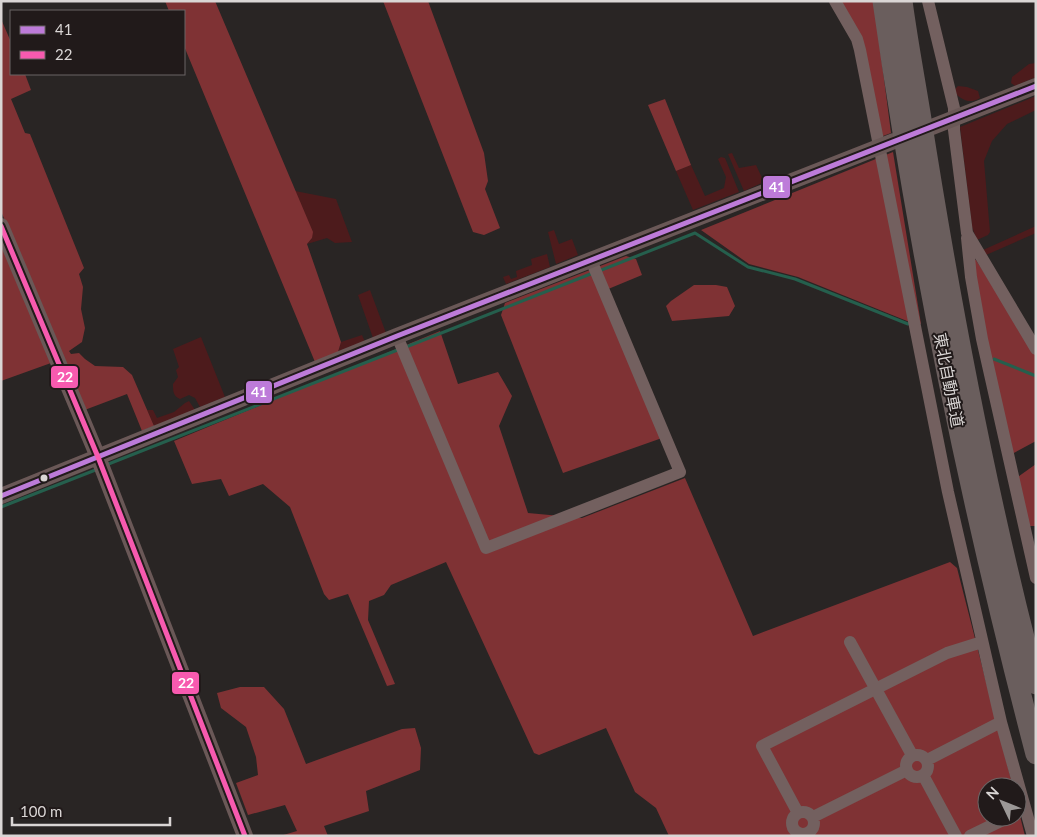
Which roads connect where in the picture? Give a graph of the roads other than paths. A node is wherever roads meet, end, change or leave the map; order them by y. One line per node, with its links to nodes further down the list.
1 (835, 1): 9 (street)
2 (884, 1): 23 (highway, 東北自動車道)
3 (902, 1): 20 (highway, 東北自動車道)
4 (928, 1): 6 (street)
5 (1036, 86): 6 (main road)
6 (954, 118): 7 (main road); 11 (street)
7 (932, 127)
8 (894, 142): 9 (main road)
9 (879, 148): 12 (main road); 19 (street)
10 (1, 226): 15 (main road)
11 (967, 233): 14 (street); 17 (street)
12 (591, 260): 13 (main road); 13 (street)
13 (397, 336): 15 (main road)
14 (1036, 349)
15 (98, 457): 16 (main road); 34 (main road)
16 (1, 496)
17 (1036, 578)
18 (850, 642): 21 (street)
19 (982, 642): 21 (street); 22 (street)
20 (1036, 684)
21 (876, 689): 24 (street); 29 (street)
22 (1001, 722): 25 (street); 28 (street)
23 (1036, 754)
24 (912, 755): 25 (street); 26 (street)
25 (927, 760): 27 (street)
26 (907, 770): 27 (street); 30 (street)
27 (923, 775): 35 (street)
28 (1013, 777)
29 (798, 813): 30 (street); 33 (street)
30 (813, 818): 33 (street)
31 (1027, 824): 37 (street)
32 (988, 827): 36 (street)
33 (809, 834)
34 (245, 836)
35 (956, 836)
36 (970, 836)
37 (1033, 836)

